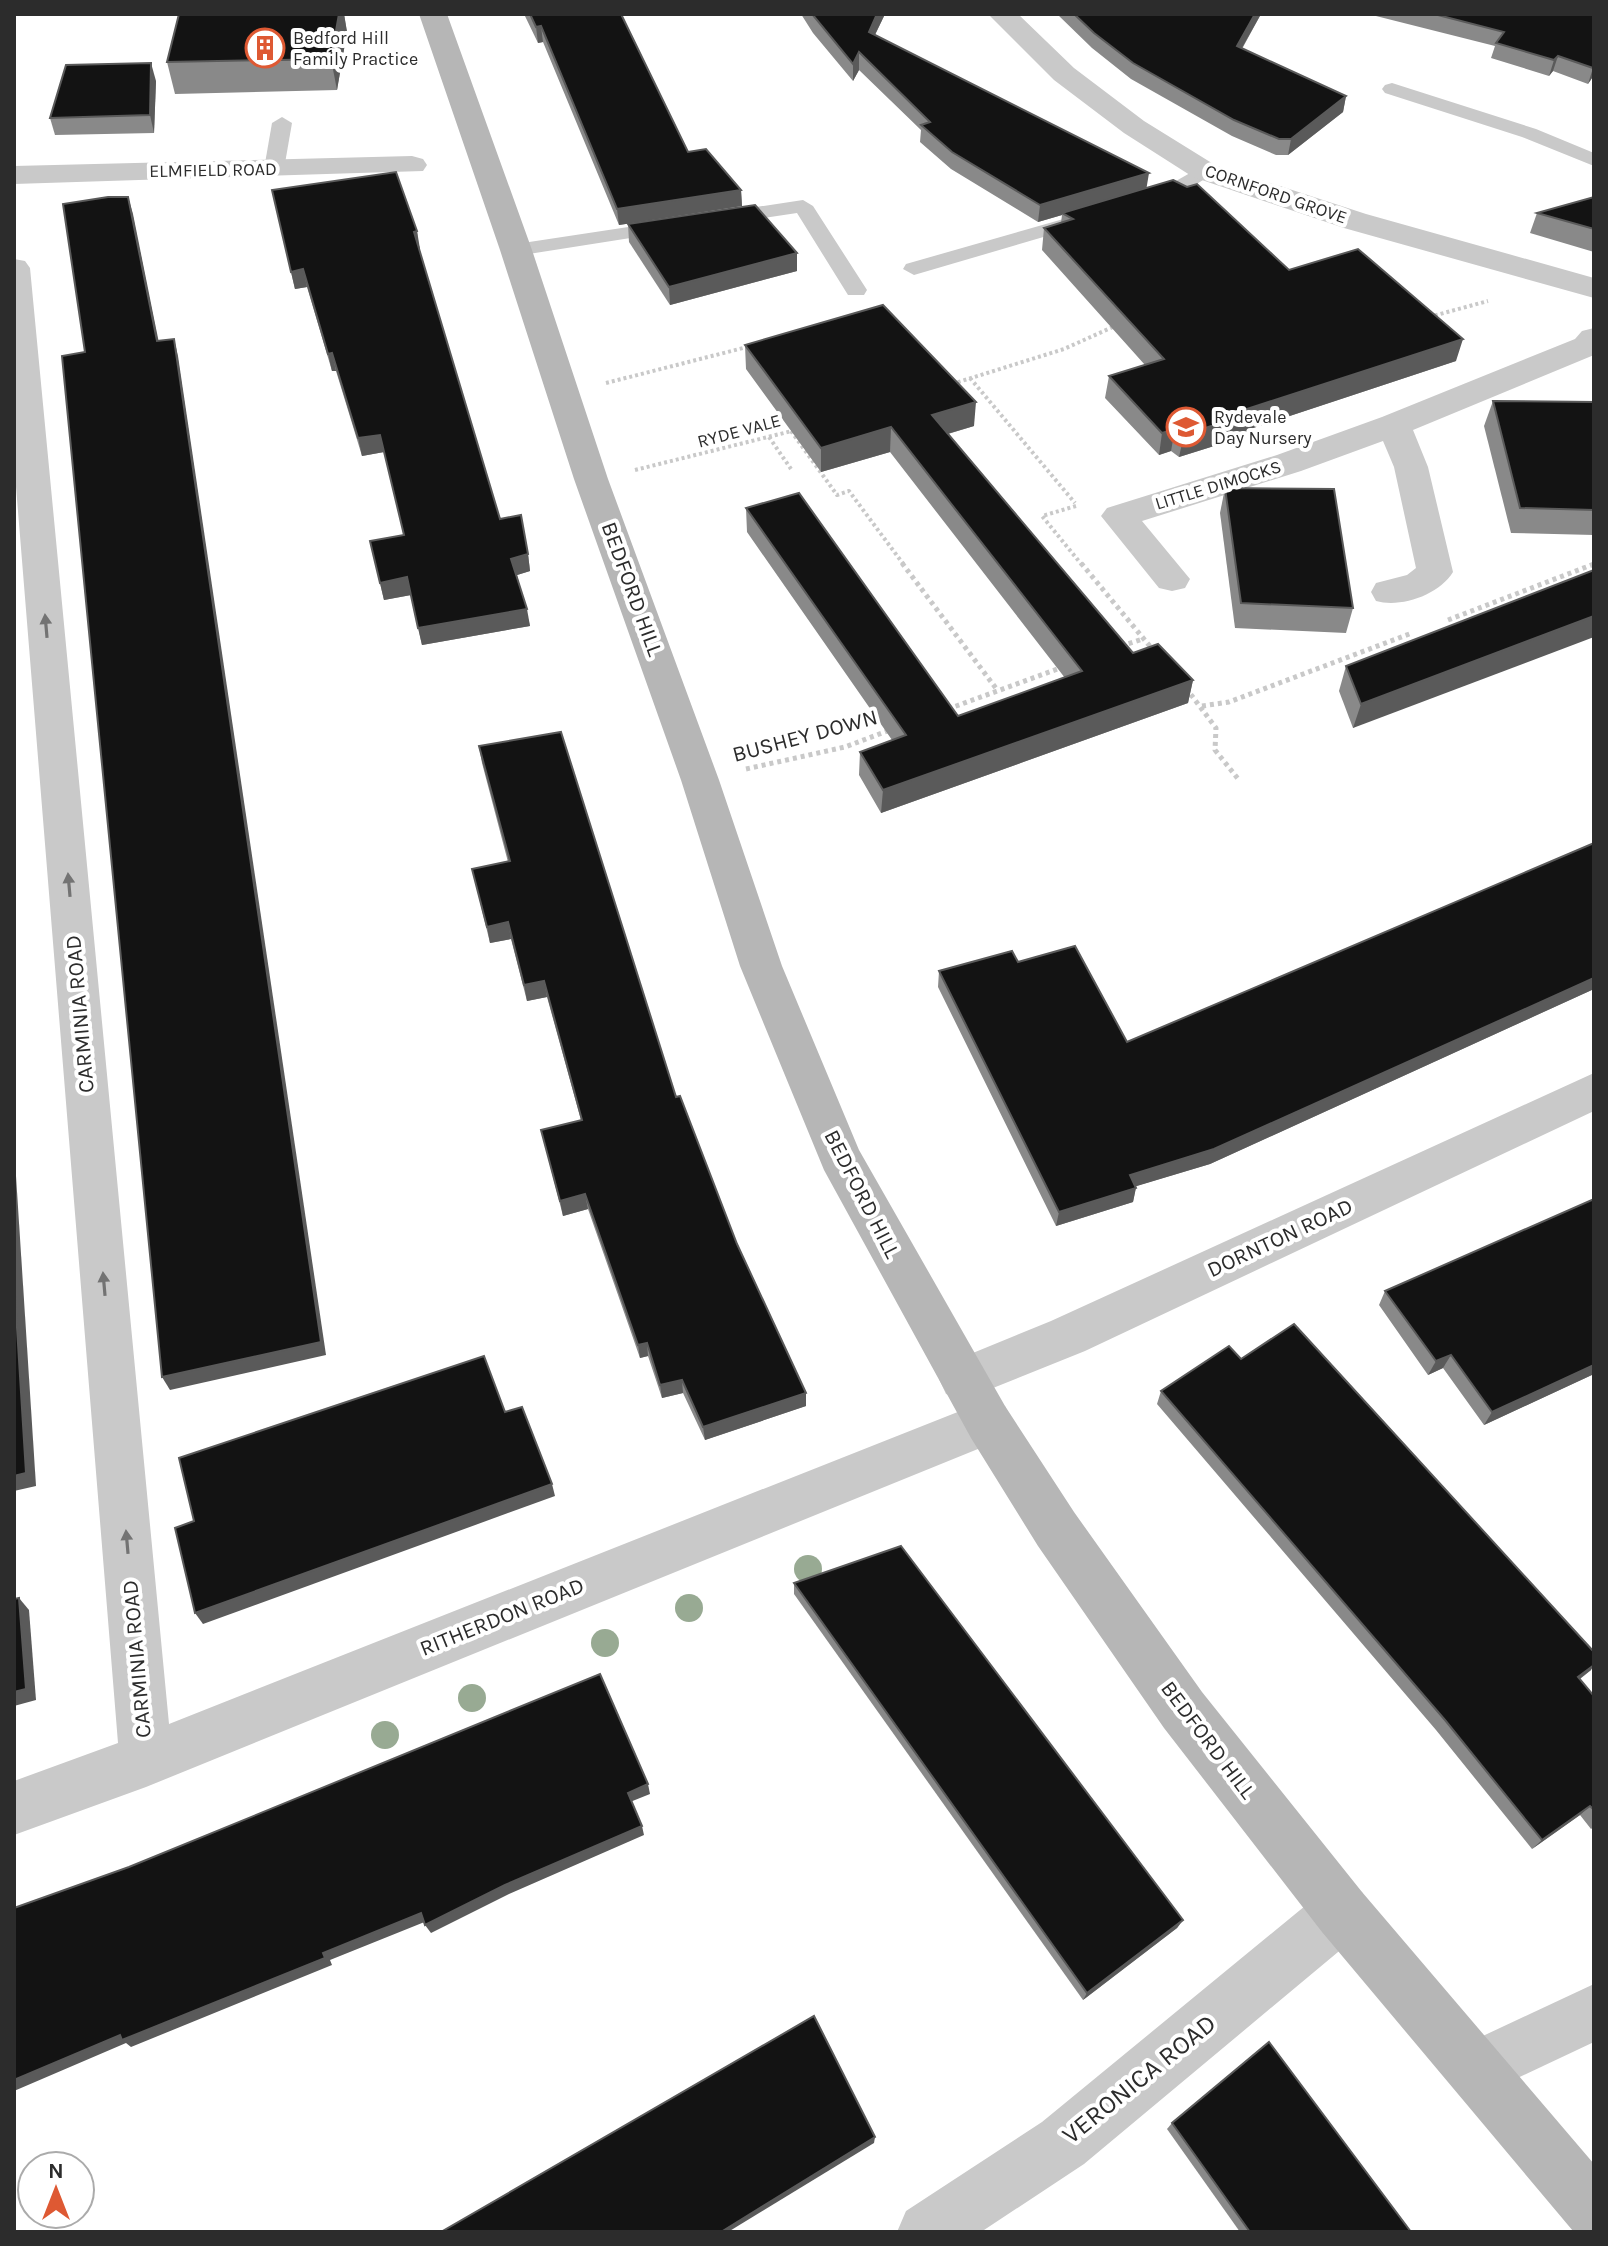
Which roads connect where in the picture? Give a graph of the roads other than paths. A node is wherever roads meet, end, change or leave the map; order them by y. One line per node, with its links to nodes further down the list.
1 (433, 14): 12 (main road, BEDFORD HILL)
2 (1002, 14): 8 (street, CORNFORD GROVE)
3 (1392, 89): 5 (lane)
4 (282, 123): 7 (lane)
5 (1594, 160)
6 (412, 165): 7 (street, ELMFIELD ROAD)
7 (274, 169): 9 (street, ELMFIELD ROAD)
8 (1204, 171): 10 (lane); 15 (street, CORNFORD GROVE)
9 (14, 175)
10 (1127, 206)
11 (1099, 214): 14 (lane)
12 (516, 250): 16 (lane); 22 (main road, BEDFORD HILL)
13 (14, 268): 24 (street, CARMINIA ROAD, one-way to 13)
14 (914, 269)
15 (1594, 288)
16 (856, 290)
17 (1594, 338): 18 (street, LITTLE DIMOCKS)
18 (1394, 425): 19 (street, LITTLE DIMOCKS); 20 (street)
19 (1172, 579)
20 (1389, 592)
21 (1594, 1091): 22 (street, DORNTON ROAD)
22 (963, 1379): 23 (main road, BEDFORD HILL)
23 (988, 1422): 24 (street, RITHERDON ROAD); 26 (main road, BEDFORD HILL)
24 (146, 1760): 25 (street, RITHERDON ROAD)
25 (14, 1808)
26 (1342, 1912): 28 (main road, BEDFORD HILL); 30 (street, VERONICA ROAD)
27 (1594, 2012): 28 (street)
28 (1475, 2069): 29 (main road, BEDFORD HILL)
29 (1594, 2210)
30 (927, 2232)

